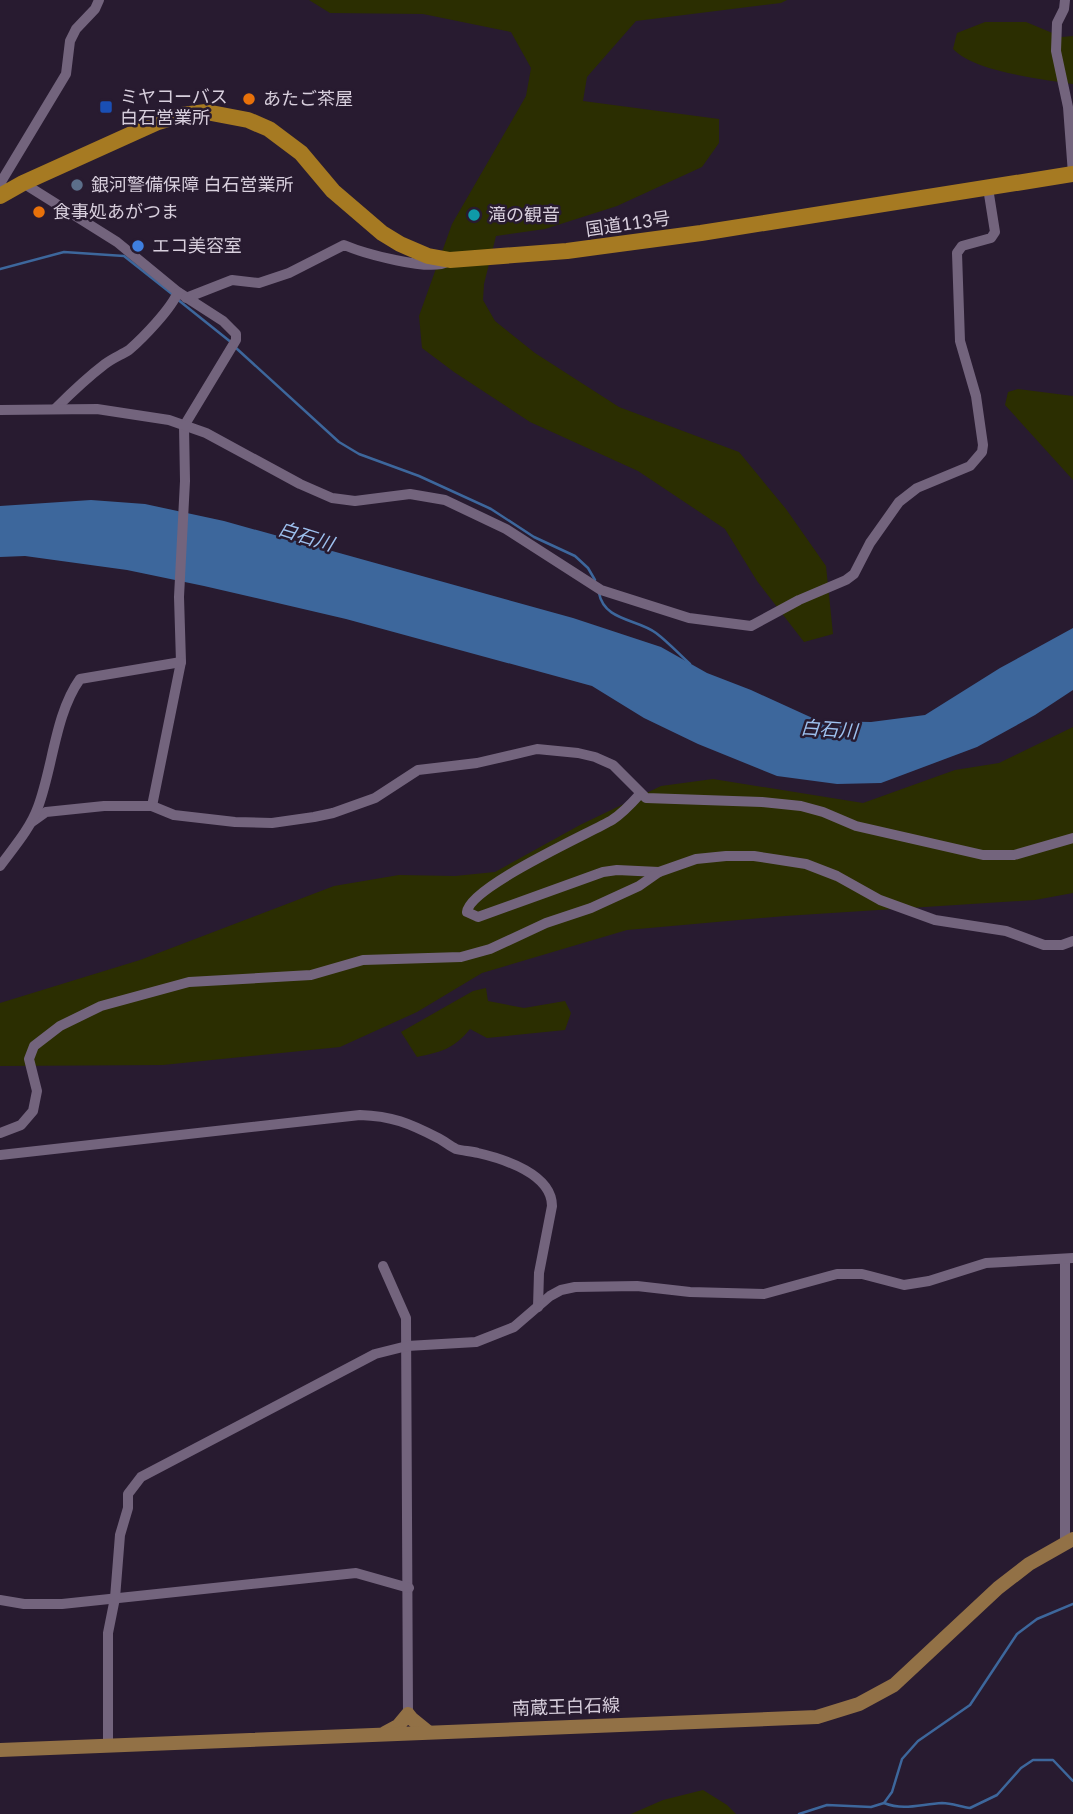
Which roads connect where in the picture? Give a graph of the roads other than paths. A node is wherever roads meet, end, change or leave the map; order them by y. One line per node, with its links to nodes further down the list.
1 (99, 0): 6 (street)
2 (1065, 0): 3 (street)
3 (1073, 174): 5 (highway, 国道113号)
4 (23, 183): 6 (highway, 国道113号); 7 (highway, 国道113号); 8 (street)
5 (988, 188): 7 (highway, 国道113号); 11 (street)
6 (2, 193)
7 (450, 260): 8 (street)
8 (179, 297): 9 (street); 11 (street)
9 (56, 408): 10 (street); 11 (street)
10 (0, 410)
11 (184, 426): 12 (street)
12 (181, 662): 14 (street); 15 (street)
13 (640, 794): 14 (street); 16 (street); 18 (street)
14 (152, 806): 15 (street)
15 (32, 822): 17 (street)
16 (1073, 838)
17 (0, 866)
18 (659, 872): 19 (street); 20 (street)
19 (1073, 941)
20 (0, 1133)
21 (0, 1154): 24 (street)
22 (1069, 1258): 24 (street); 26 (street)
23 (383, 1266): 25 (street)
24 (538, 1307): 25 (street)
25 (407, 1346): 27 (street); 28 (street)
26 (1069, 1541): 31 (main road, 南蔵王白石線)
27 (408, 1588): 28 (street); 30 (street)
28 (115, 1598): 29 (street); 33 (street)
29 (0, 1600)
30 (408, 1714): 31 (main road); 32 (main road)
31 (428, 1732): 32 (main road, 南蔵王白石線)
32 (383, 1734): 33 (main road, 南蔵王白石線)
33 (108, 1746): 34 (main road, 南蔵王白石線)
34 (0, 1750)

